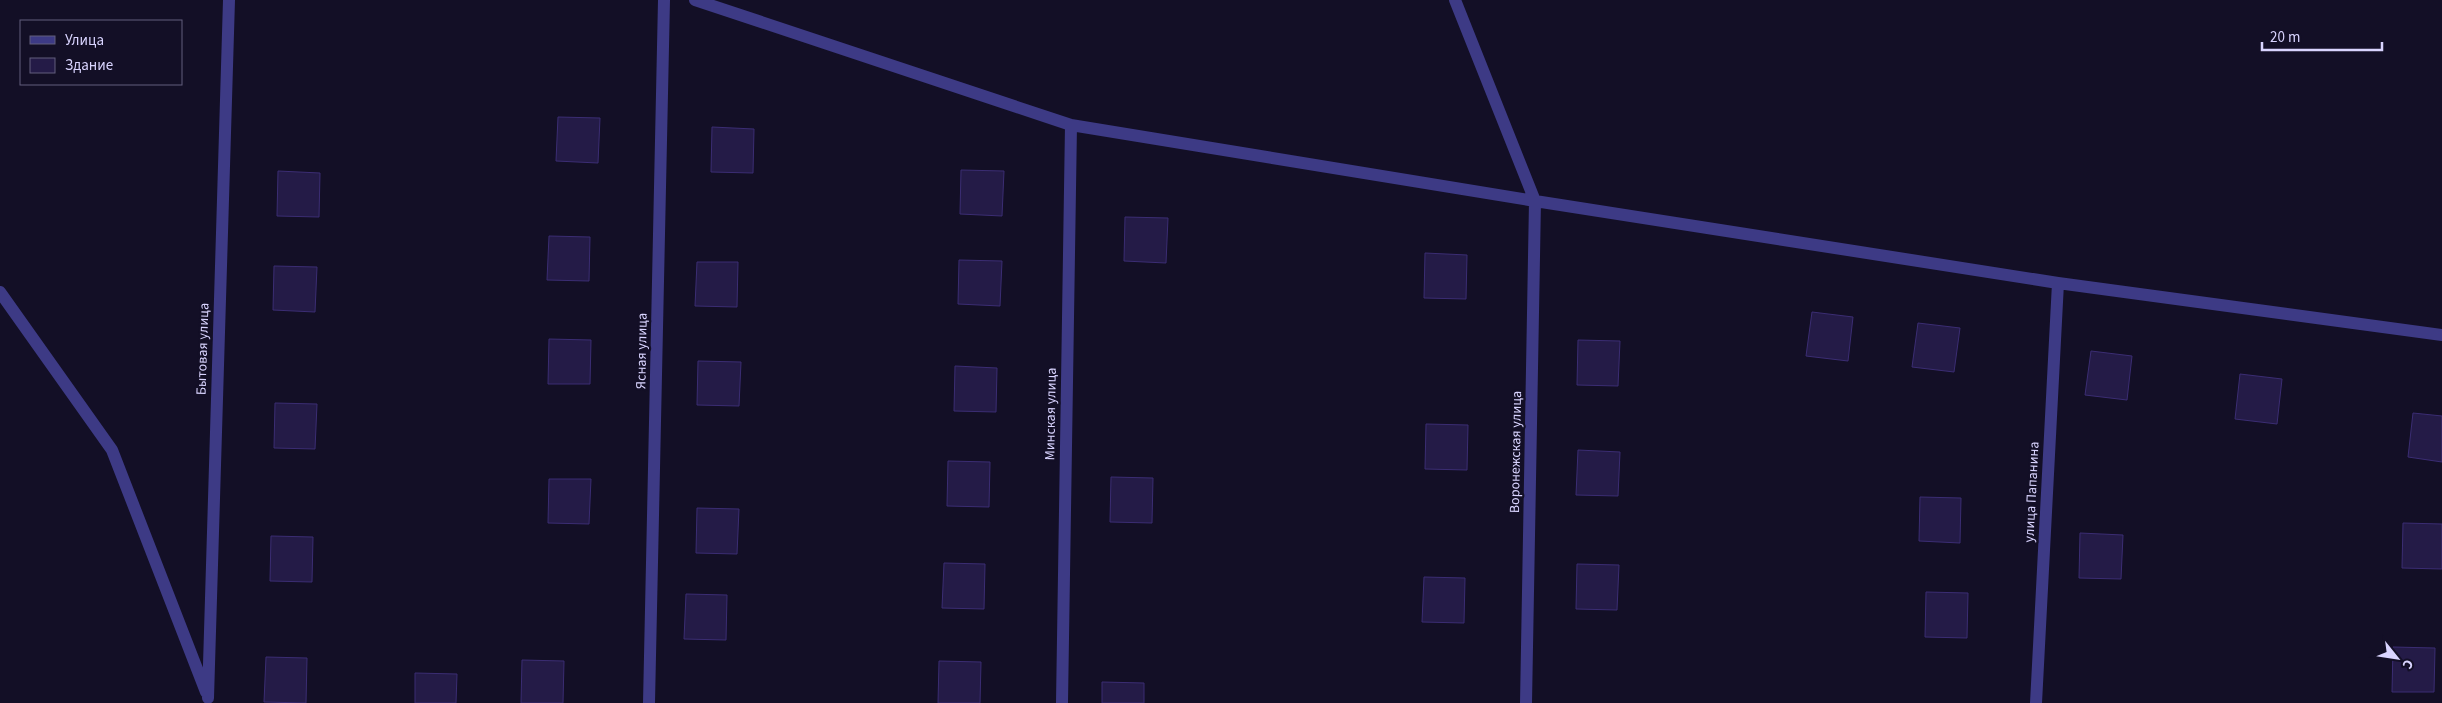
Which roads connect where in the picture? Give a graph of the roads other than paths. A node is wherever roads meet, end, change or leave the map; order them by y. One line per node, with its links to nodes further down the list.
1 (229, 0): 10 (street, Бытовая улица)
2 (664, 0): 11 (street, Ясная улица)
3 (695, 0): 5 (street)
4 (1455, 0): 6 (street)
5 (1071, 125): 6 (street); 12 (street, Минская улица)
6 (1535, 201): 7 (street); 13 (street, Воронежская улица)
7 (2058, 283): 9 (street); 14 (street, улица Папанина)
8 (0, 292): 10 (street)
9 (2442, 335)
10 (212, 700)
11 (649, 703)
12 (1062, 703)
13 (1526, 703)
14 (2036, 703)

